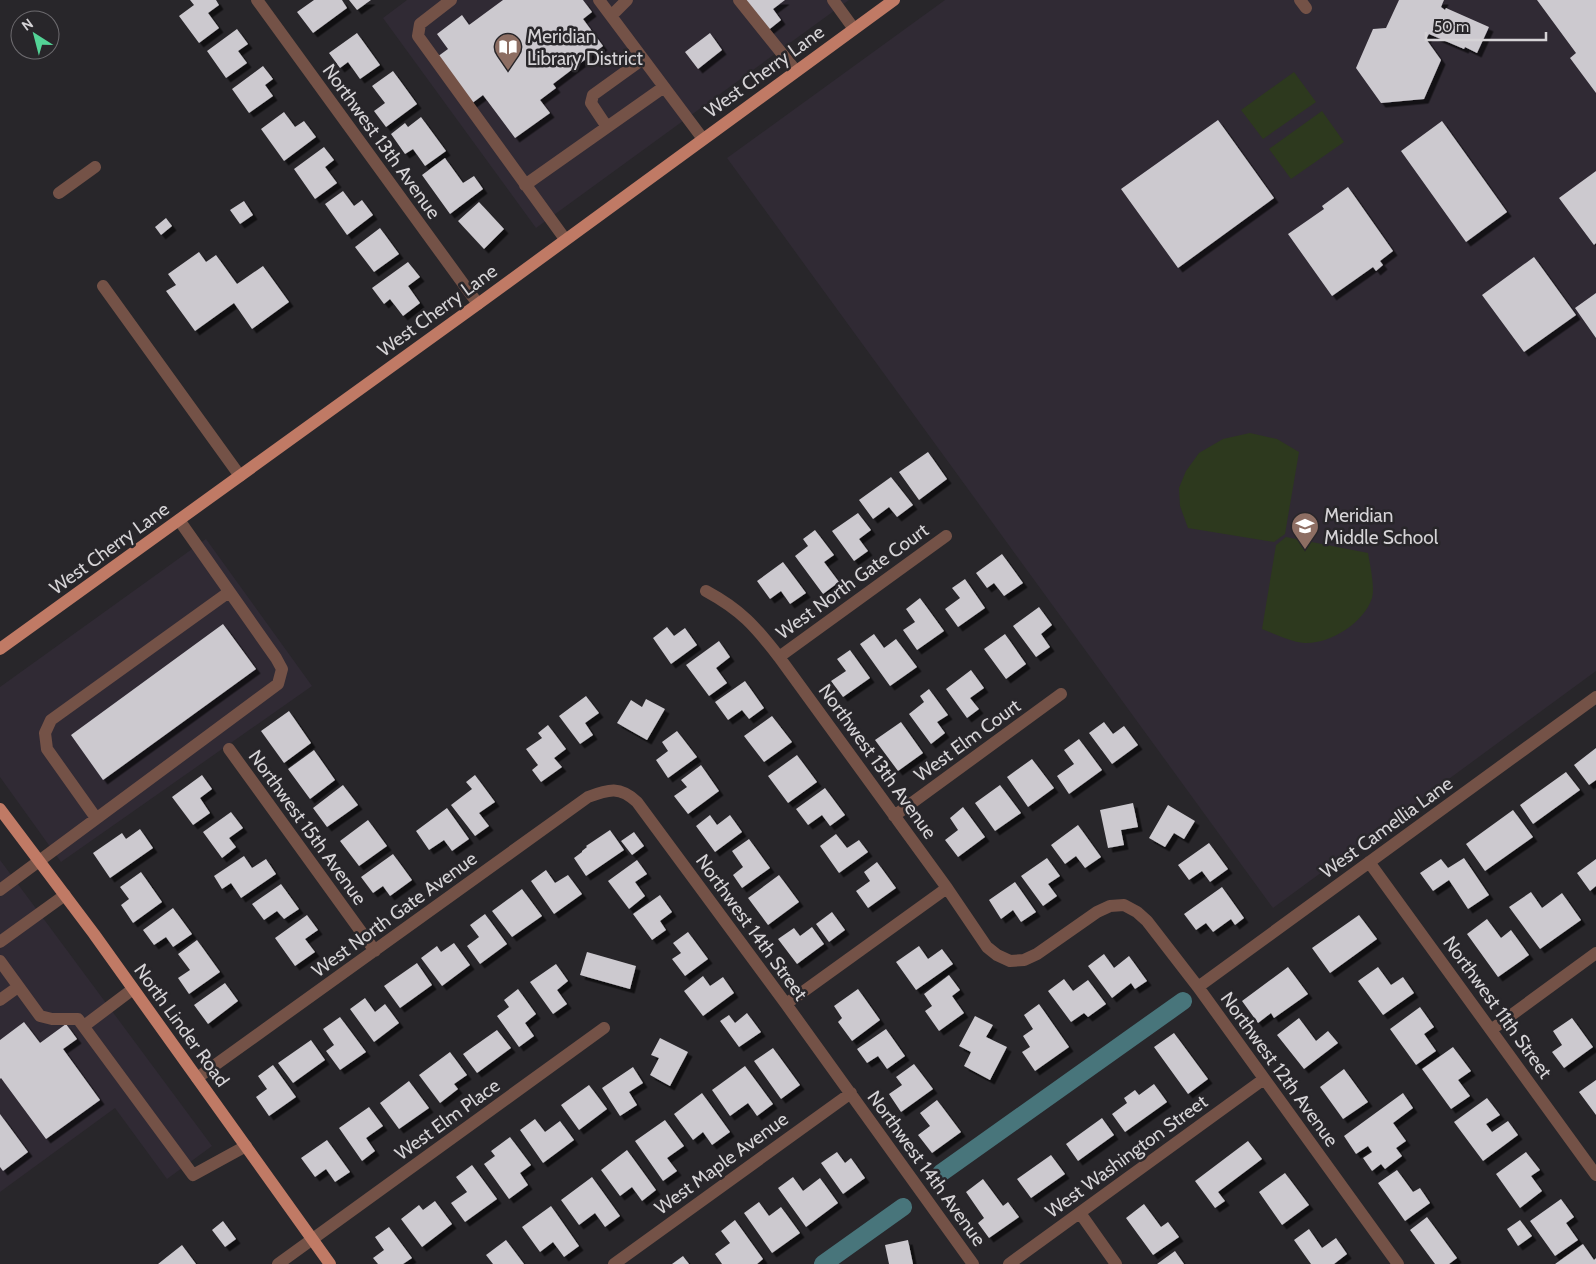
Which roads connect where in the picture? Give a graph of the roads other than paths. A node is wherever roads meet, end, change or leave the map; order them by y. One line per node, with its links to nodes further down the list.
1 (257, 0): 20 (street, Northwest 13th Avenue)
2 (451, 0): 16 (street)
3 (599, 0): 8 (street)
4 (627, 0): 8 (street)
5 (739, 0): 11 (street)
6 (833, 0): 9 (street)
7 (894, 0): 9 (main road, West Cherry Lane)
8 (611, 16): 10 (street)
9 (854, 29): 11 (main road, West Cherry Lane)
10 (643, 59): 12 (street); 13 (street)
11 (796, 71): 14 (main road, West Cherry Lane)
12 (664, 87): 13 (street); 14 (street)
13 (607, 127): 16 (street)
14 (703, 139): 18 (main road, West Cherry Lane)
15 (94, 167): 17 (street)
16 (525, 185): 18 (street)
17 (59, 193)
18 (565, 239): 20 (main road, West Cherry Lane)
19 (102, 286): 21 (street)
20 (478, 304): 21 (main road, West Cherry Lane)
21 (240, 476): 22 (main road, West Cherry Lane)
22 (179, 520): 25 (street); 26 (main road, West Cherry Lane)
23 (946, 536): 27 (street, West North Gate Court)
24 (706, 591): 27 (street, Northwest 13th Avenue)
25 (229, 592): 34 (street); 34 (street)
26 (0, 649)
27 (779, 657): 33 (street, Northwest 13th Avenue)
28 (1061, 694): 33 (street, West Elm Court)
29 (1596, 697): 36 (street, West Camellia Lane)
30 (229, 748): 42 (street, Northwest 15th Avenue)
31 (617, 790): 42 (street, West North Gate Avenue); 49 (street, Northwest 14th Street)
32 (0, 810): 35 (main road, North Linder Road)
33 (894, 816): 37 (street, Northwest 13th Avenue)
34 (96, 818): 35 (street)
35 (39, 860): 38 (street); 39 (main road, North Linder Road)
36 (1369, 862): 45 (street, West Camellia Lane); 52 (street, Northwest 11th Street)
37 (947, 888): 40 (street, Northwest 13th Avenue); 49 (street)
38 (0, 890)
39 (65, 895): 41 (street); 47 (main road, North Linder Road)
40 (1124, 905): 45 (street, Northwest 12th Avenue)
41 (0, 942)
42 (375, 951): 53 (street, West North Gate Avenue)
43 (1596, 953): 52 (street)
44 (0, 962): 46 (street)
45 (1198, 986): 54 (street, Northwest 12th Avenue)
46 (18, 987): 48 (street); 50 (street)
47 (133, 989): 50 (street); 53 (main road, North Linder Road)
48 (0, 1000)
49 (786, 1004): 55 (street, Northwest 14th Street)
50 (84, 1026): 56 (street)
51 (604, 1028): 59 (street, West Elm Place)
52 (1491, 1030): 57 (street, Northwest 11th Street)
53 (197, 1078): 56 (main road, North Linder Road)
54 (1264, 1079): 58 (street, West Washington Street); 66 (street, Northwest 12th Avenue)
55 (851, 1093): 62 (street, West Maple Avenue); 63 (street, Northwest 14th Avenue)
56 (246, 1146): 59 (main road, North Linder Road)
57 (1596, 1175)
58 (1080, 1213): 64 (street, West Washington Street); 65 (street)
59 (312, 1240): 60 (street, West Elm Place); 61 (main road, North Linder Road)
60 (278, 1264)
61 (330, 1264)
62 (614, 1264)
63 (974, 1264)
64 (1010, 1264)
65 (1116, 1264)
66 (1398, 1264)

